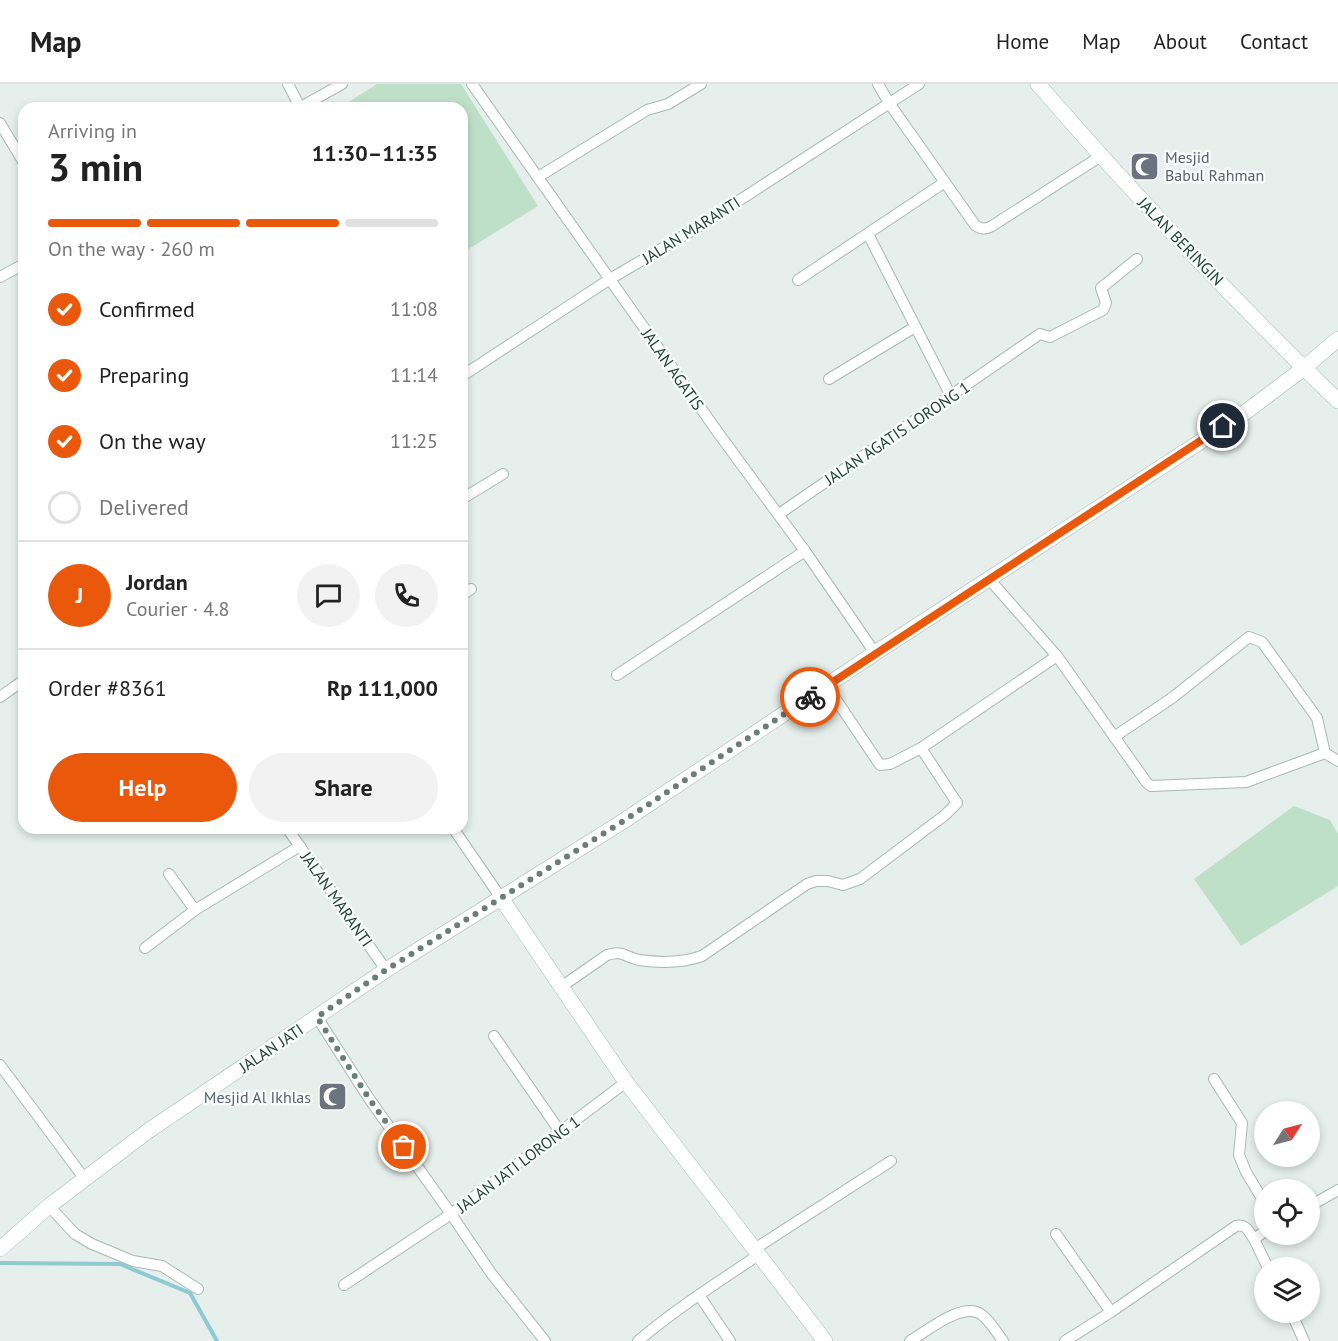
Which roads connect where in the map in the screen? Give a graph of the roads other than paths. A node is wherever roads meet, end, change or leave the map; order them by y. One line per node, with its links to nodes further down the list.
1 (288, 84): 8 (street)
2 (342, 84): 9 (street)
3 (701, 84): 14 (street)
4 (878, 84): 10 (street)
5 (920, 84): 10 (street, JALAN MARANTI)
6 (1038, 84): 13 (street, JALAN BERINGIN)
7 (478, 86): 14 (street, JALAN AGATIS)
8 (296, 102)
9 (318, 102)
10 (889, 103): 15 (street); 20 (street, JALAN MARANTI)
11 (0, 123): 12 (street)
12 (18, 153)
13 (1101, 156): 15 (street); 24 (street, JALAN BERINGIN)
14 (538, 177): 20 (street, JALAN AGATIS)
15 (945, 182): 16 (street)
16 (868, 234): 21 (street); 22 (street)
17 (1137, 259): 27 (street, JALAN AGATIS LORONG 1)
18 (18, 266): 19 (street)
19 (2, 273)
20 (610, 279): 25 (street, JALAN MARANTI); 31 (street, JALAN AGATIS)
21 (798, 280)
22 (915, 327): 26 (street); 27 (street)
23 (1338, 339): 24 (street, JALAN JATI)
24 (1304, 368): 28 (street, JALAN BERINGIN); 33 (street, JALAN JATI)
25 (468, 372)
26 (829, 379)
27 (951, 396): 31 (street, JALAN AGATIS LORONG 1)
28 (1338, 401)
29 (503, 474): 30 (street)
30 (468, 495)
31 (779, 514): 32 (street, JALAN AGATIS)
32 (805, 551): 34 (street, JALAN AGATIS); 36 (street)
33 (989, 579): 34 (street, JALAN JATI); 35 (street)
34 (875, 653): 38 (street, JALAN JATI)
35 (1056, 656): 40 (street); 41 (street)
36 (617, 675)
37 (18, 684): 39 (street)
38 (827, 686): 41 (street); 48 (street, JALAN JATI)
39 (0, 697)
40 (1114, 737): 42 (street); 42 (street)
41 (921, 748): 52 (street)
42 (1325, 753): 43 (street)
43 (1338, 760)
44 (291, 834): 46 (street, JALAN MARANTI)
45 (457, 834): 48 (street)
46 (300, 846): 49 (street); 51 (street, JALAN MARANTI)
47 (169, 874): 49 (street)
48 (501, 898): 51 (street, JALAN JATI); 52 (street)
49 (195, 910): 50 (street)
50 (145, 948)
51 (386, 970): 53 (street, JALAN JATI)
52 (561, 987): 57 (street)
53 (317, 1017): 60 (street, JALAN JATI); 65 (street, JALAN JATI LORONG 1)
54 (494, 1036): 58 (street)
55 (0, 1065): 60 (street)
56 (1214, 1079): 61 (street)
57 (626, 1082): 58 (street, JALAN JATI LORONG 1); 69 (street)
58 (561, 1133): 65 (street, JALAN JATI LORONG 1)
59 (891, 1161): 69 (street)
60 (84, 1178): 64 (street, JALAN JATI)
61 (1254, 1185)
62 (1338, 1190): 63 (street)
63 (1320, 1200)
64 (49, 1206): 68 (street, JALAN JATI); 71 (street)
65 (451, 1214): 70 (street); 76 (street)
66 (1056, 1234): 73 (street)
67 (1254, 1239): 73 (street)
68 (0, 1249)
69 (758, 1251): 72 (street); 79 (street)
70 (344, 1285)
71 (198, 1289)
72 (699, 1294): 77 (street); 78 (street)
73 (1112, 1312): 75 (street)
74 (1296, 1323): 83 (street)
75 (1080, 1337): 82 (street)
76 (545, 1341)
77 (638, 1341)
78 (730, 1341)
79 (825, 1341)
80 (910, 1341): 81 (street)
81 (1003, 1341)
82 (1065, 1341)
83 (1304, 1341)

